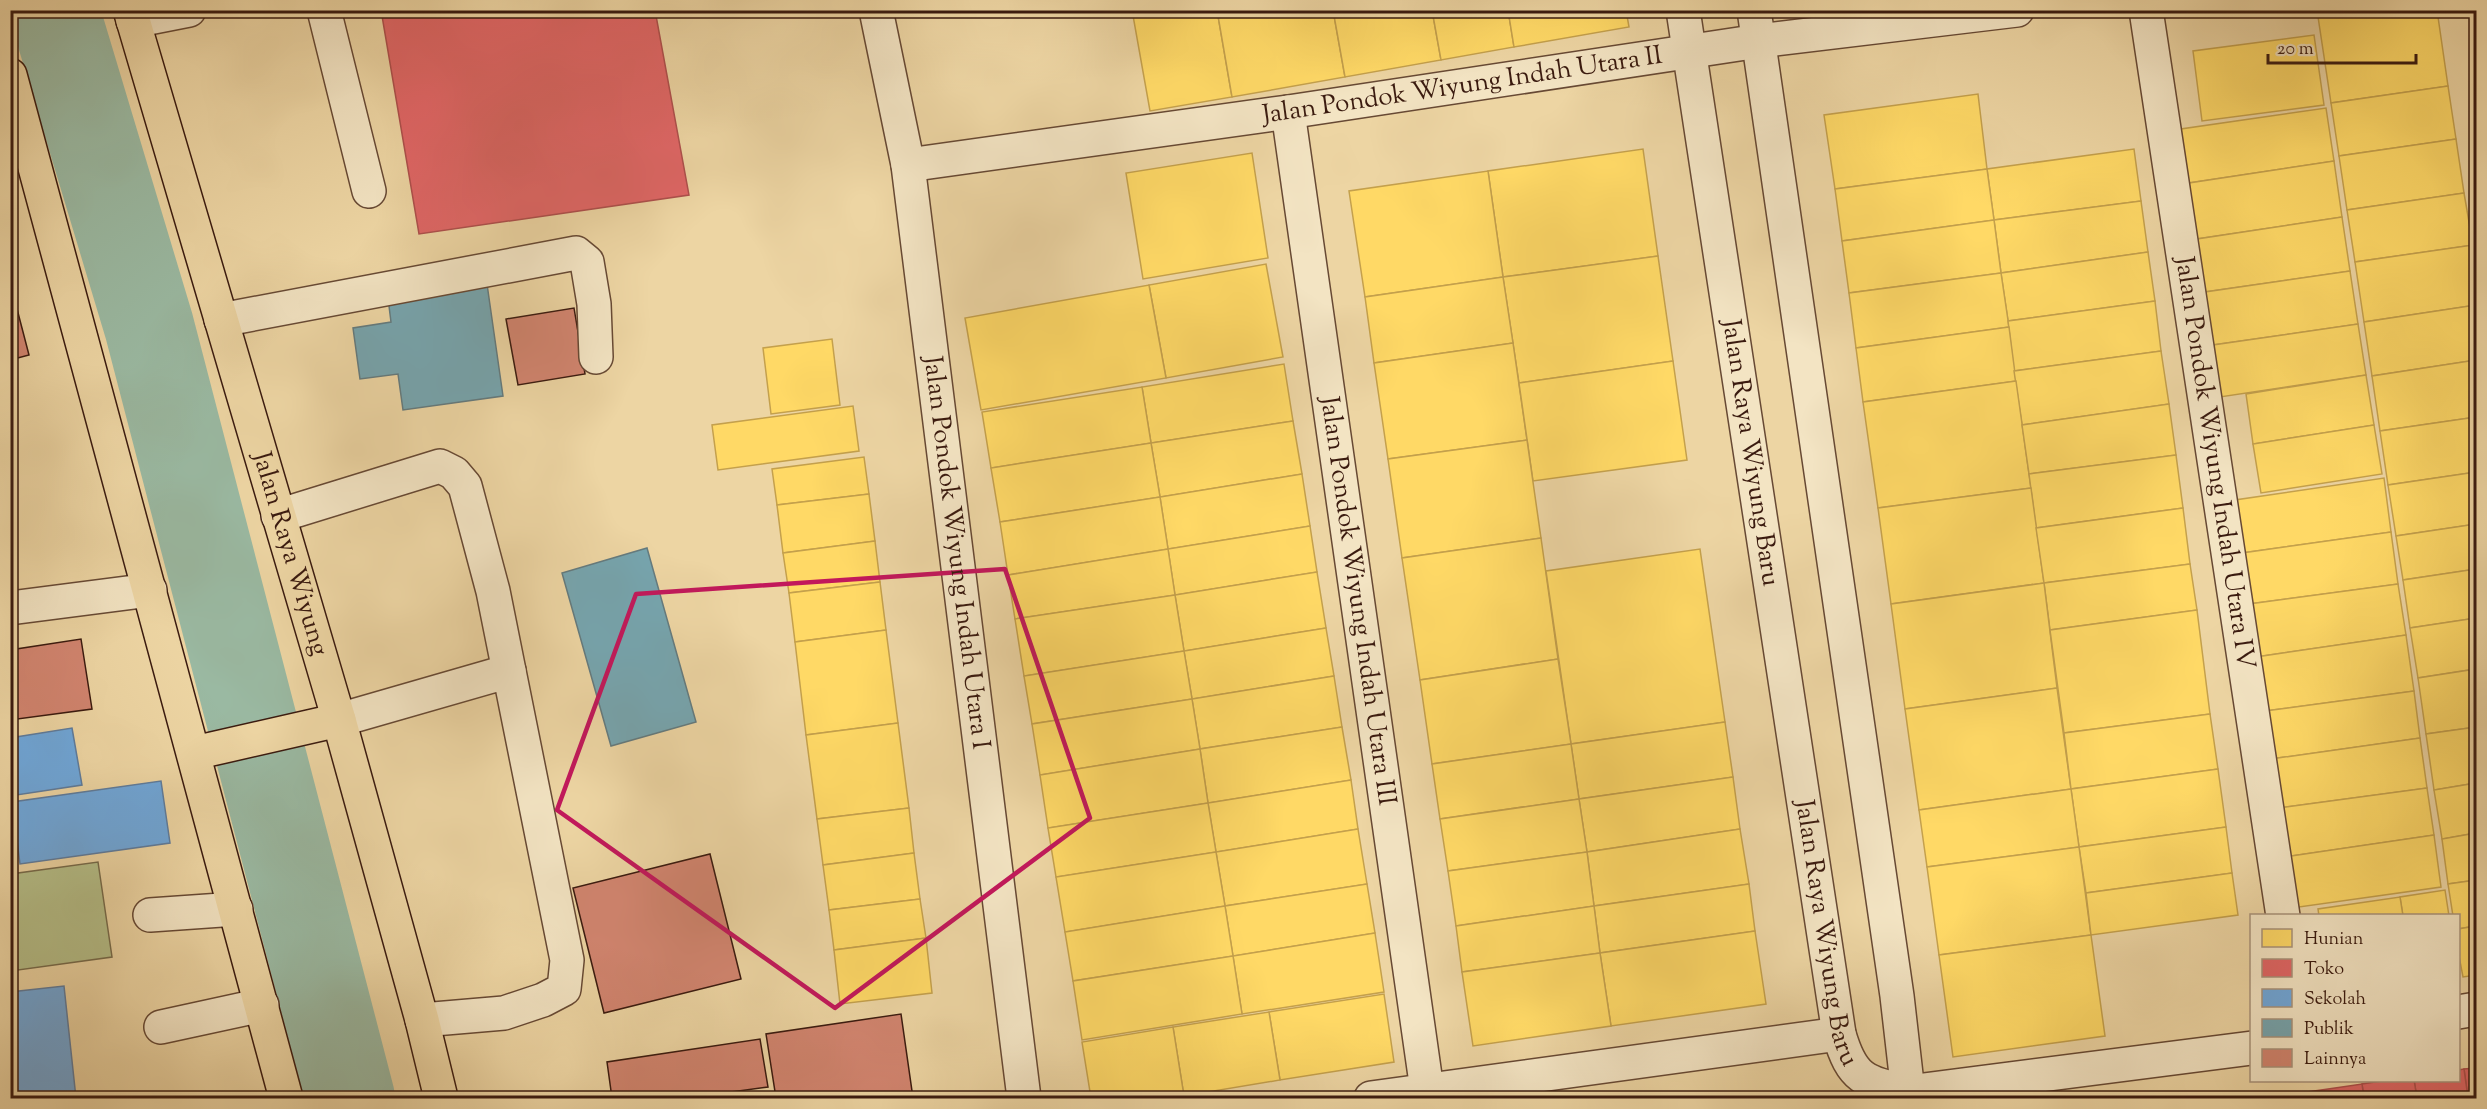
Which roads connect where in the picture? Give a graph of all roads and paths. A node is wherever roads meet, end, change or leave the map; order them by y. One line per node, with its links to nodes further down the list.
1 (189, 10): 7 (street)
2 (324, 10): 13 (street)
3 (876, 10): 12 (street, Jalan Pondok Wiyung Indah Utara I)
4 (1683, 10): 9 (street, Jalan Raya Wiyung Baru)
5 (2017, 10): 8 (street, Jalan Pondok Wiyung Indah Utara II)
6 (2146, 10): 23 (street, Jalan Pondok Wiyung Indah Utara IV)
7 (131, 16): 14 (main road, Jalan Raya Wiyung)
8 (1756, 26): 9 (street, Jalan Pondok Wiyung Indah Utara II); 33 (street, Jalan Raya Wiyung Baru)
9 (1688, 51): 11 (street, Jalan Pondok Wiyung Indah Utara II); 30 (street, Jalan Raya Wiyung Baru)
10 (10, 75): 17 (main road)
11 (1288, 112): 12 (street, Jalan Pondok Wiyung Indah Utara II); 32 (street, Jalan Pondok Wiyung Indah Utara III)
12 (908, 165): 36 (street, Jalan Pondok Wiyung Indah Utara I)
13 (369, 191)
14 (220, 320): 15 (street); 16 (main road, Jalan Raya Wiyung)
15 (596, 357)
16 (278, 516): 19 (street); 20 (main road, Jalan Raya Wiyung)
17 (150, 590): 18 (street); 21 (main road)
18 (10, 608)
19 (509, 671): 20 (street); 28 (street)
20 (325, 723): 21 (main road); 28 (main road, Jalan Raya Wiyung)
21 (209, 750): 22 (main road)
22 (236, 909): 24 (street); 25 (main road)
23 (2283, 914)
24 (150, 915)
25 (262, 1005): 29 (street); 34 (main road)
26 (2476, 1009): 27 (street)
27 (2460, 1012)
28 (422, 1020): 35 (main road, Jalan Raya Wiyung)
29 (161, 1027)
30 (1839, 1034): 32 (street); 33 (street, Jalan Raya Wiyung Baru)
31 (2250, 1048): 33 (street)
32 (1426, 1090): 37 (street)
33 (1908, 1092)
34 (286, 1098)
35 (441, 1098)
36 (1024, 1098)
37 (1371, 1098)

